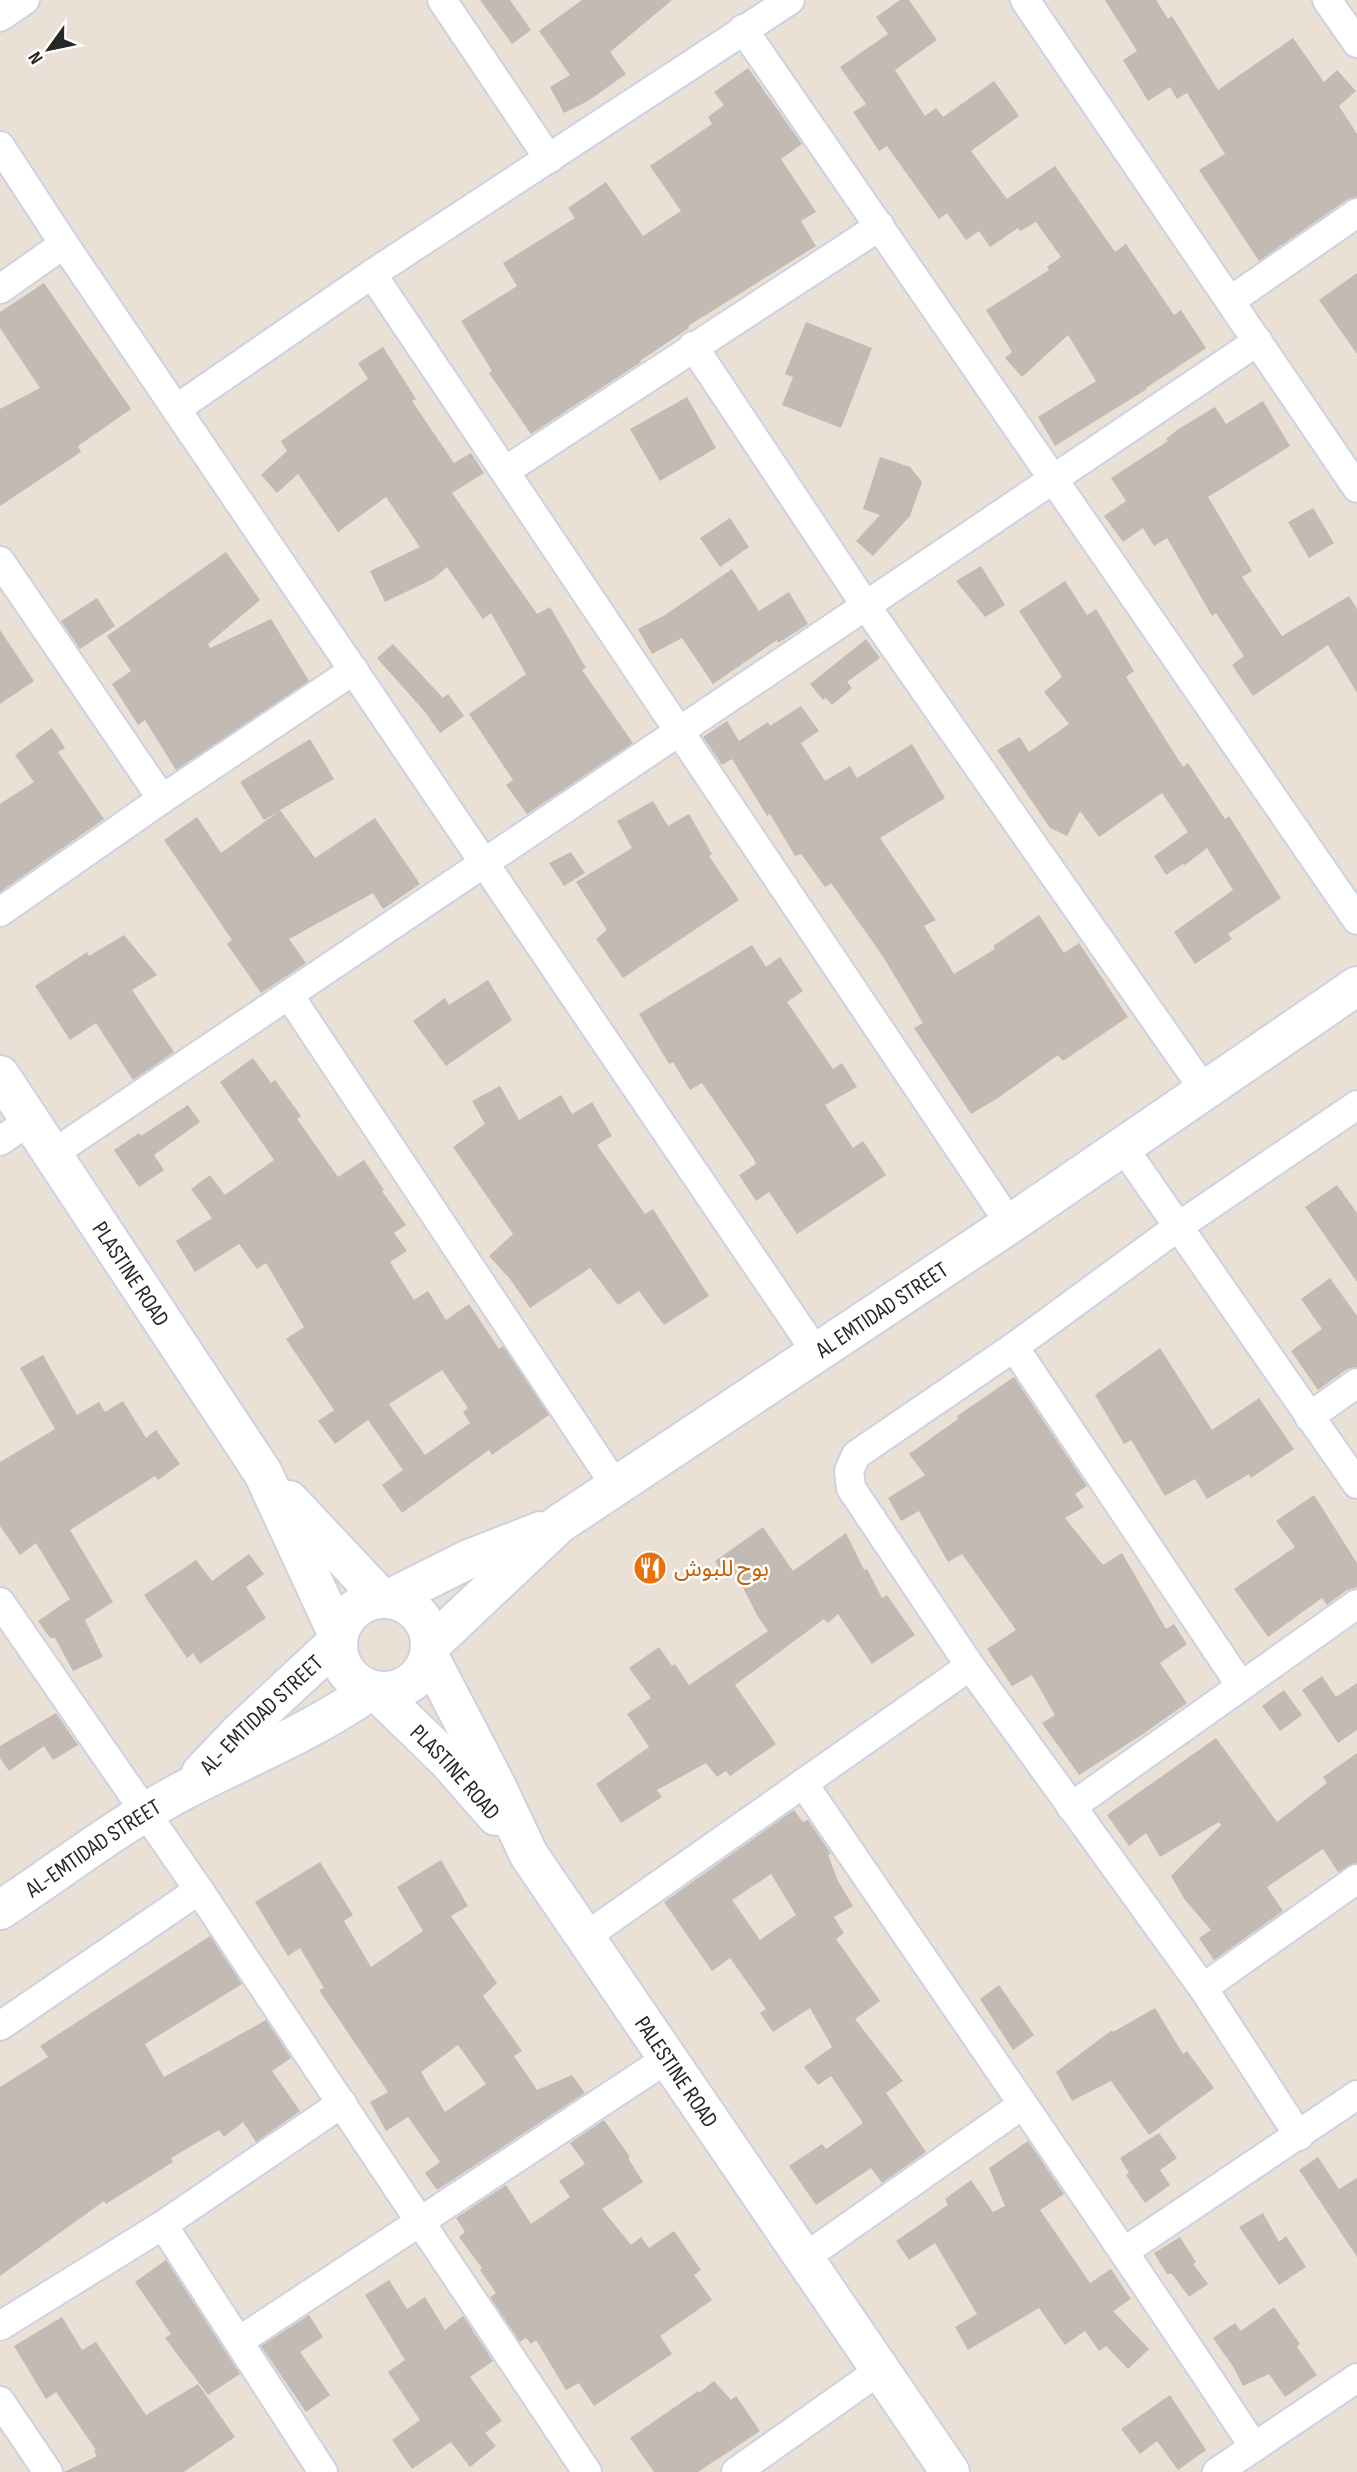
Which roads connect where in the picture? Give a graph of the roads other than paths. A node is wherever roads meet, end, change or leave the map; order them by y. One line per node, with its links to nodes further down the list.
1 (25, 0): 6 (street)
2 (442, 0): 10 (street)
3 (790, 0): 7 (street)
4 (1025, 0): 16 (street)
5 (1327, 0): 8 (street)
6 (0, 17)
7 (743, 30): 10 (street); 12 (street)
8 (1357, 43)
9 (0, 146): 13 (street)
10 (550, 159): 14 (street)
11 (1357, 213): 16 (street)
12 (880, 226): 18 (street); 21 (street)
13 (64, 244): 15 (street); 19 (street)
14 (372, 274): 19 (street); 20 (street)
15 (0, 289)
16 (1230, 301): 17 (street)
17 (1258, 341): 21 (street); 22 (street)
18 (693, 346): 20 (street); 24 (street)
19 (176, 408): 25 (street)
20 (505, 471): 26 (street)
21 (1054, 479): 24 (street); 30 (street)
22 (1357, 488)
23 (0, 561): 27 (street)
24 (866, 606): 26 (street); 34 (street)
25 (354, 670): 27 (street); 28 (street)
26 (680, 731): 28 (street); 40 (street)
27 (162, 799): 29 (street)
28 (484, 863): 32 (street); 43 (street)
29 (0, 912)
30 (1357, 920)
31 (1357, 986): 34 (street, AL EMTIDAD STREET)
32 (289, 995): 39 (street); 48 (street)
33 (0, 1075): 36 (street, PLASTINE ROAD)
34 (1205, 1091): 38 (street, AL EMTIDAD STREET)
35 (1357, 1105): 41 (street)
36 (31, 1120): 37 (street); 39 (street, PLASTINE ROAD)
37 (0, 1141)
38 (1124, 1147): 40 (street, AL EMTIDAD STREET); 41 (street)
39 (54, 1153): 46 (street, PLASTINE ROAD)
40 (1010, 1224): 43 (street, AL EMTIDAD STREET)
41 (1179, 1226): 42 (street); 45 (street)
42 (1014, 1348): 55 (street); 56 (street)
43 (816, 1352): 48 (street, AL EMTIDAD STREET)
44 (1357, 1383): 45 (street)
45 (1309, 1417): 47 (street)
46 (263, 1473): 50 (street, PLASTINE ROAD); 53 (street, PLASTINE ROAD)
47 (1357, 1484)
48 (617, 1488): 49 (street, AL EMTIDAD STREET)
49 (559, 1524): 50 (street, AL EMTIDAD STREET); 54 (street)
50 (385, 1599): 53 (street); 54 (street)
51 (0, 1602): 61 (street)
52 (1357, 1604): 56 (street)
53 (338, 1638): 57 (street); 59 (street, AL- EMTIDAD STREET)
54 (430, 1651): 57 (street); 62 (street, PALESTINE ROAD)
55 (970, 1666): 58 (street); 60 (street)
56 (1241, 1686): 60 (street)
57 (374, 1691): 59 (street); 62 (street, PLASTINE ROAD)
58 (803, 1783): 66 (street); 72 (street)
59 (187, 1789): 61 (street, AL-EMTIDAD STREET)
60 (1071, 1807): 67 (street)
61 (145, 1813): 64 (street); 65 (street, AL-EMTIDAD STREET)
62 (529, 1855): 66 (street, PALESTINE ROAD)
63 (1357, 1879): 67 (street)
64 (199, 1890): 68 (street); 71 (street)
65 (0, 1910)
66 (585, 1937): 69 (street, PALESTINE ROAD)
67 (1203, 1989): 73 (street)
68 (0, 2026)
69 (668, 2058): 74 (street); 77 (street, PALESTINE ROAD)
70 (1357, 2095): 73 (street)
71 (342, 2103): 74 (street); 75 (street)
72 (1022, 2105): 76 (street); 77 (street)
73 (1299, 2136): 76 (street)
74 (420, 2221): 79 (street); 86 (street)
75 (163, 2225): 78 (street); 79 (street)
76 (1125, 2251): 83 (street)
77 (804, 2259): 80 (street, PALESTINE ROAD)
78 (0, 2326)
79 (239, 2341): 85 (street)
80 (880, 2370): 87 (street); 88 (street, PALESTINE ROAD)
81 (1357, 2378): 83 (street)
82 (0, 2401): 84 (street)
83 (1254, 2447): 89 (street)
84 (48, 2472)
85 (323, 2472)
86 (587, 2472)
87 (736, 2472)
88 (950, 2472)
89 (1217, 2472)

